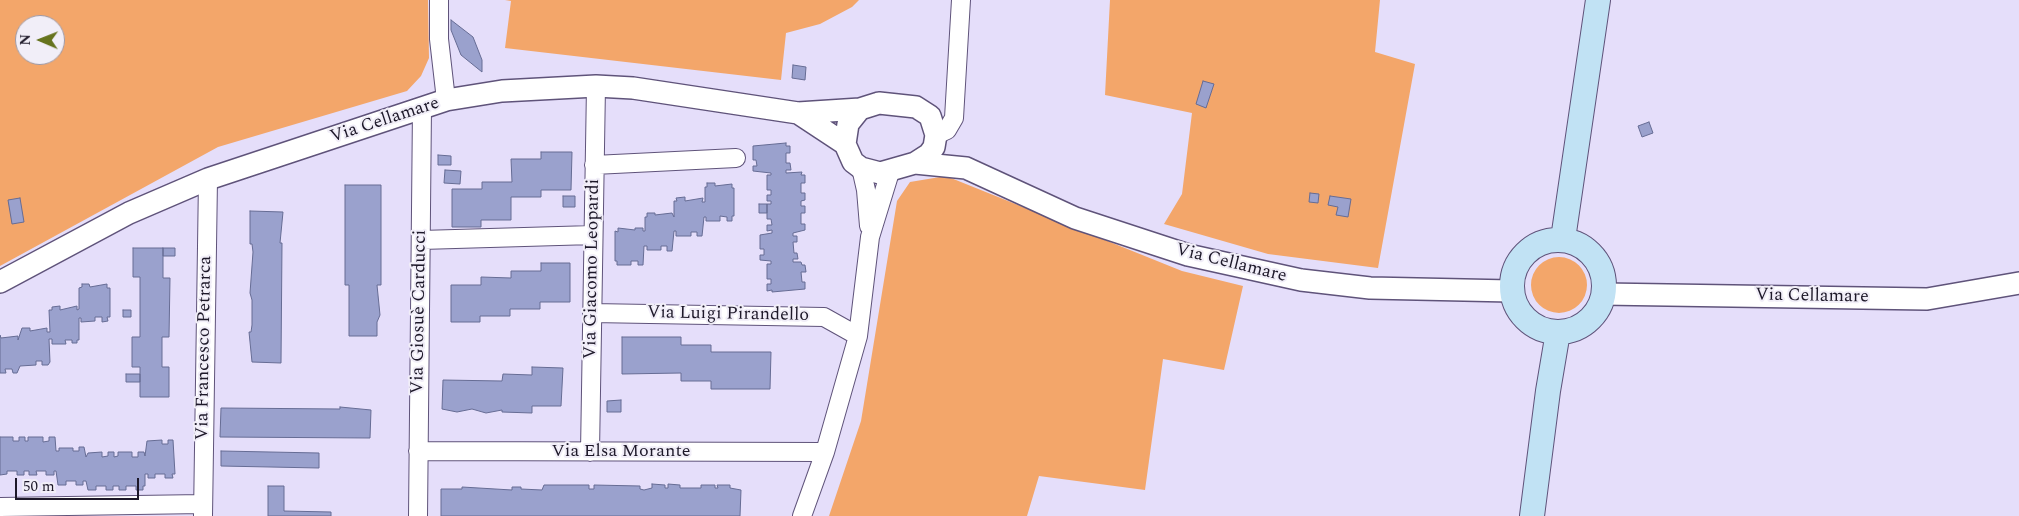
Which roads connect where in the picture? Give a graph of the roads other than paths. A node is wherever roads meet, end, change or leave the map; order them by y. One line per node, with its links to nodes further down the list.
1 (439, 0): 5 (street)
2 (961, 0): 9 (street)
3 (1598, 0): 21 (main road)
4 (596, 86): 5 (street, Via Cellamare); 8 (street, Via Cellamare); 13 (street, Via Giacomo Leopardi)
5 (446, 100): 6 (street, Via Cellamare)
6 (422, 108): 17 (street, Via Cellamare); 20 (street, Via Giosuè Carducci)
7 (860, 109): 8 (street, Via Cellamare); 9 (street, Via Cellamare); 10 (street)
8 (798, 112): 10 (street, Via Cellamare)
9 (933, 126): 12 (street, Via Cellamare); 15 (street, Via Cellamare)
10 (845, 144): 14 (street, Via Cellamare)
11 (736, 158): 13 (street)
12 (915, 163): 15 (street, Via Cellamare); 16 (street, Via Cellamare)
13 (594, 166): 18 (street, Via Giacomo Leopardi)
14 (861, 168): 16 (street, Via Cellamare); 19 (street)
15 (966, 168): 24 (street, Via Cellamare)
16 (890, 172): 19 (street)
17 (208, 179): 22 (street, Via Cellamare); 33 (street, Via Francesco Petrarca)
18 (594, 235): 20 (street); 26 (street, Via Giacomo Leopardi)
19 (870, 236): 28 (street)
20 (420, 240): 29 (street, Via Giosuè Carducci)
21 (1563, 240): 24 (main road); 25 (main road)
22 (0, 282)
23 (2019, 283): 25 (street, Via Cellamare)
24 (1512, 291): 27 (main road)
25 (1603, 294): 27 (main road)
26 (592, 313): 28 (street, Via Luigi Pirandello); 30 (street, Via Giacomo Leopardi)
27 (1558, 332): 36 (main road)
28 (858, 336): 31 (street)
29 (418, 451): 30 (street, Via Elsa Morante); 34 (street, Via Giosuè Carducci)
30 (590, 452): 31 (street, Via Elsa Morante)
31 (825, 452): 35 (street)
32 (0, 507): 33 (street)
33 (203, 510)
34 (418, 516)
35 (802, 516)
36 (1532, 516)

